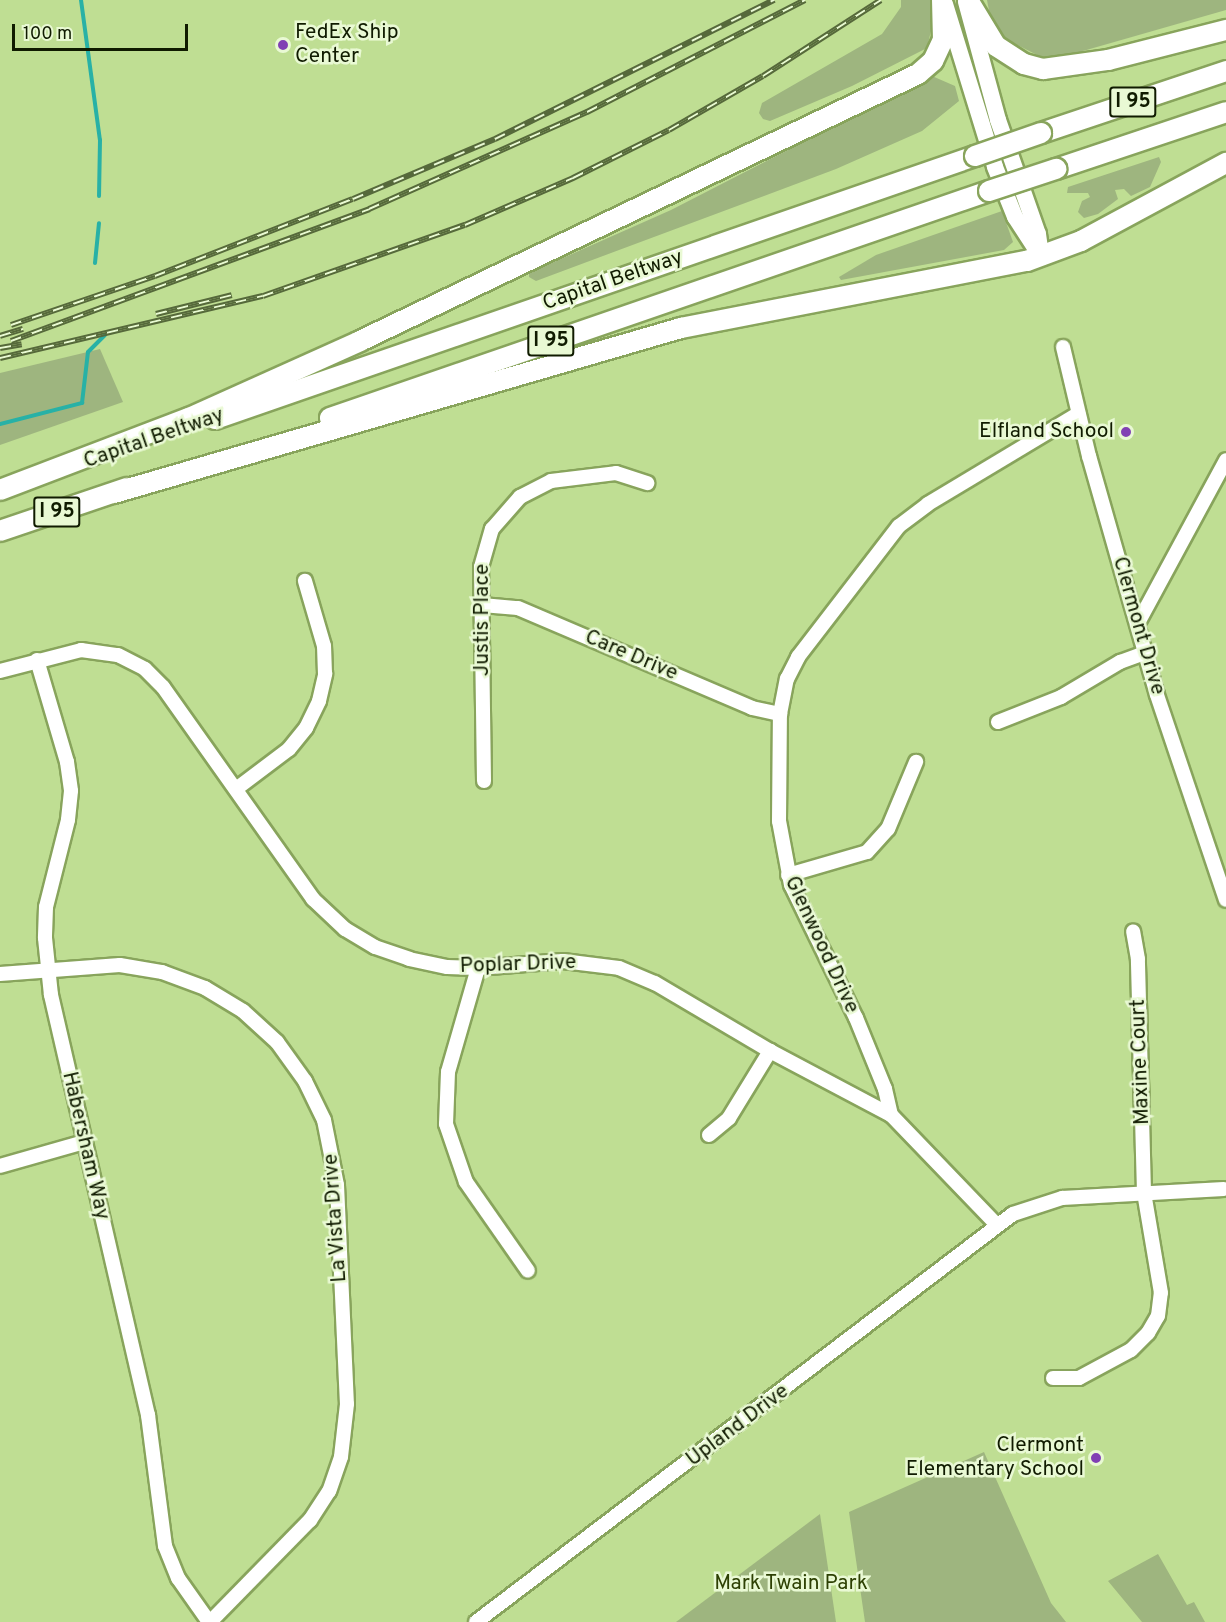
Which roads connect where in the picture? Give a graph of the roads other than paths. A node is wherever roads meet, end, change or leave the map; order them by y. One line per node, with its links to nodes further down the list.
1 (942, 0): 7 (main road); 12 (highway)
2 (967, 0): 3 (highway); 7 (main road)
3 (1226, 30)
4 (1226, 71): 12 (highway, Capital Beltway / I 95, bridge)
5 (1226, 112): 13 (highway, Capital Beltway / I 95, bridge)
6 (1226, 163): 7 (highway)
7 (1041, 257): 13 (highway)
8 (1063, 347): 9 (street, Clermont Drive)
9 (1078, 414): 17 (street, Clermont Drive); 21 (street, Glenwood Drive)
10 (1226, 460): 17 (street)
11 (647, 483): 16 (street, Justis Place)
12 (0, 490)
13 (114, 493): 14 (highway, Capital Beltway / I 95)
14 (0, 531)
15 (305, 581): 25 (street)
16 (482, 605): 21 (street, Care Drive); 24 (street, Justis Place)
17 (1138, 623): 18 (street, Clermont Drive)
18 (1145, 653): 22 (street); 27 (street, Clermont Drive)
19 (37, 660): 20 (street, Poplar Drive); 25 (street, Poplar Drive); 30 (street, Habersham Way)
20 (0, 671)
21 (780, 714): 26 (street, Glenwood Drive)
22 (998, 722)
23 (916, 762): 26 (street)
24 (484, 781)
25 (236, 789): 29 (street, Poplar Drive)
26 (788, 876): 33 (street, Glenwood Drive)
27 (1226, 900)
28 (1133, 932): 38 (street, Maxine Court)
29 (478, 968): 32 (street, Poplar Drive); 40 (street)
30 (47, 969): 31 (street, La Vista Drive); 35 (street, Habersham Way); 42 (street, La Vista Drive)
31 (0, 974)
32 (770, 1051): 33 (street, Poplar Drive); 34 (street)
33 (891, 1114): 39 (street, Glenwood Drive)
34 (709, 1135)
35 (84, 1142): 36 (street); 42 (street, Habersham Way)
36 (0, 1166)
37 (1225, 1190): 38 (street)
38 (1144, 1193): 39 (street); 41 (street, Maxine Court)
39 (996, 1224): 43 (street, Upland Drive)
40 (528, 1271)
41 (1053, 1377)
42 (209, 1622)
43 (476, 1622)

